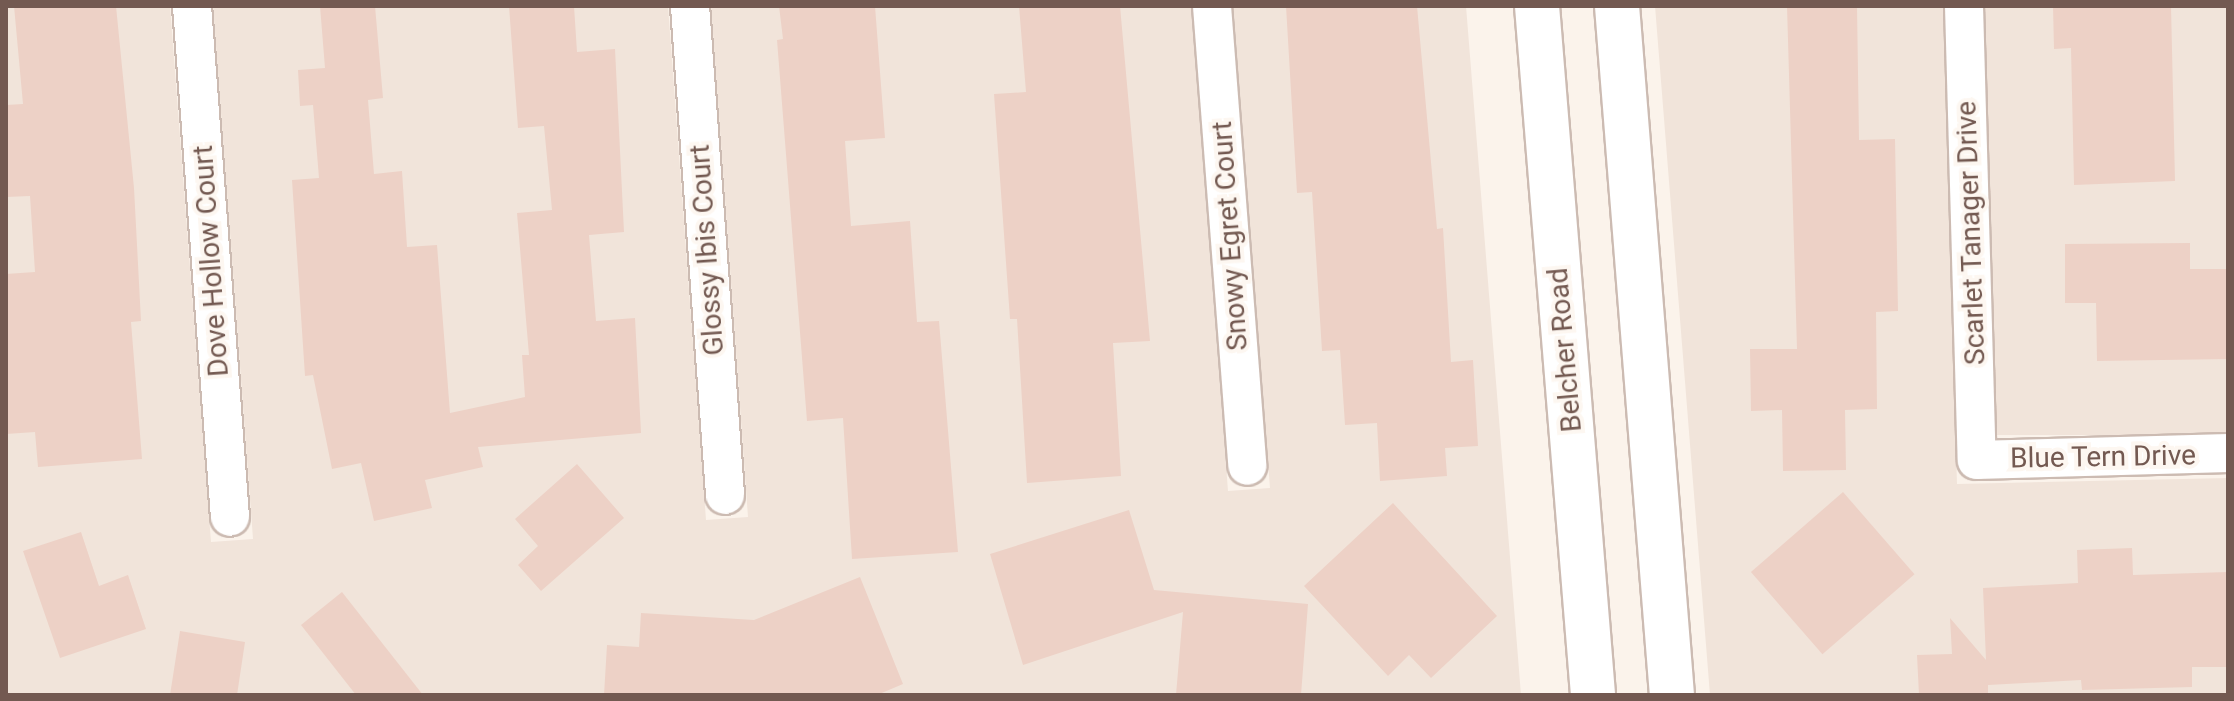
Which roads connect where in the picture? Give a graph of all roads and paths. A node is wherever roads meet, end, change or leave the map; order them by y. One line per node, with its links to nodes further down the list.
1 (192, 6): 11 (street, Dove Hollow Court)
2 (690, 6): 10 (street, Glossy Ibis Court)
3 (1212, 6): 9 (street, Snowy Egret Court)
4 (1537, 6): 12 (main road, Belcher Road)
5 (1617, 6): 13 (main road)
6 (1964, 6): 8 (street, Scarlet Tanager Drive)
7 (2228, 453): 8 (street, Blue Tern Drive)
8 (1977, 460)
9 (1247, 466)
10 (725, 495)
11 (230, 517)
12 (1593, 695)
13 (1672, 695)

